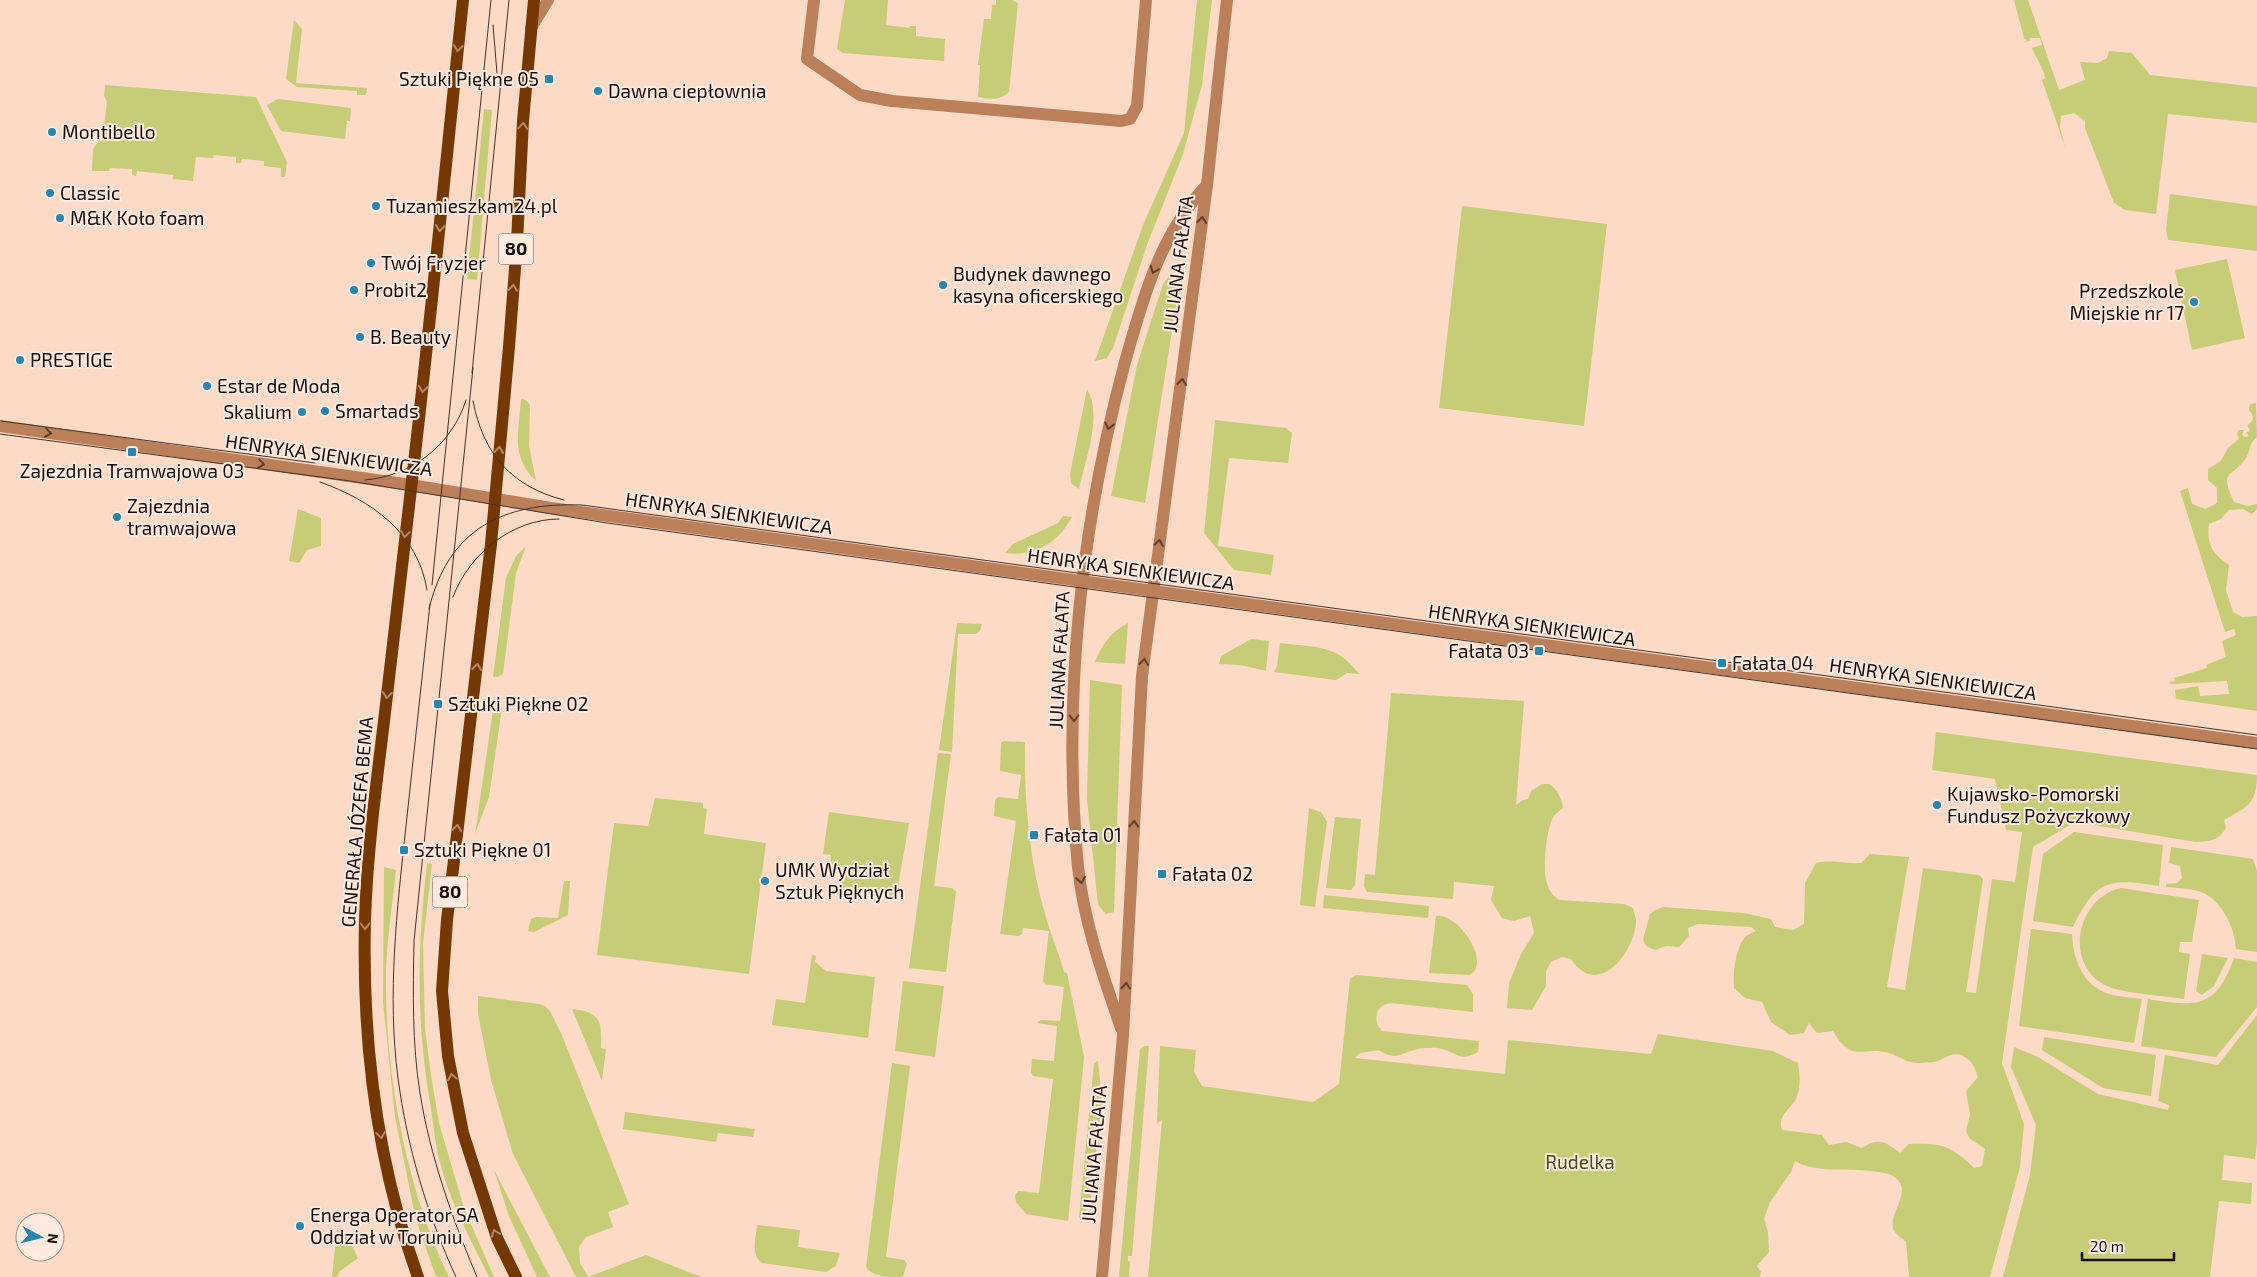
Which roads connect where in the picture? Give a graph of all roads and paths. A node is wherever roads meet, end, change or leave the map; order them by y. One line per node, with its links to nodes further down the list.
1 (463, 0): 10 (main road, GENERAŁA JÓZEFA BEMA, one-way to 10)
2 (534, 0): 7 (main road, 80)
3 (548, 0): 7 (street)
4 (814, 0): 5 (street)
5 (1146, 0)
6 (1227, 0): 8 (street, JULIANA FAŁATA)
7 (531, 28): 11 (main road, 80, one-way to 7)
8 (1207, 185): 12 (street, JULIANA FAŁATA, one-way to 12); 13 (street, JULIANA FAŁATA, one-way to 8)
9 (0, 426): 10 (street, HENRYKA SIENKIEWICZA, one-way to 10)
10 (411, 485): 11 (street, HENRYKA SIENKIEWICZA); 16 (main road, GENERAŁA JÓZEFA BEMA, one-way to 16)
11 (494, 498): 12 (street, HENRYKA SIENKIEWICZA); 17 (main road, 80, one-way to 11)
12 (1083, 581): 13 (street, HENRYKA SIENKIEWICZA); 15 (street, JULIANA FAŁATA, one-way to 15)
13 (1153, 591): 14 (street, HENRYKA SIENKIEWICZA); 15 (street, JULIANA FAŁATA, one-way to 13)
14 (2257, 743)
15 (1123, 1035): 18 (street, JULIANA FAŁATA)
16 (418, 1277)
17 (516, 1277)
18 (1102, 1277)

